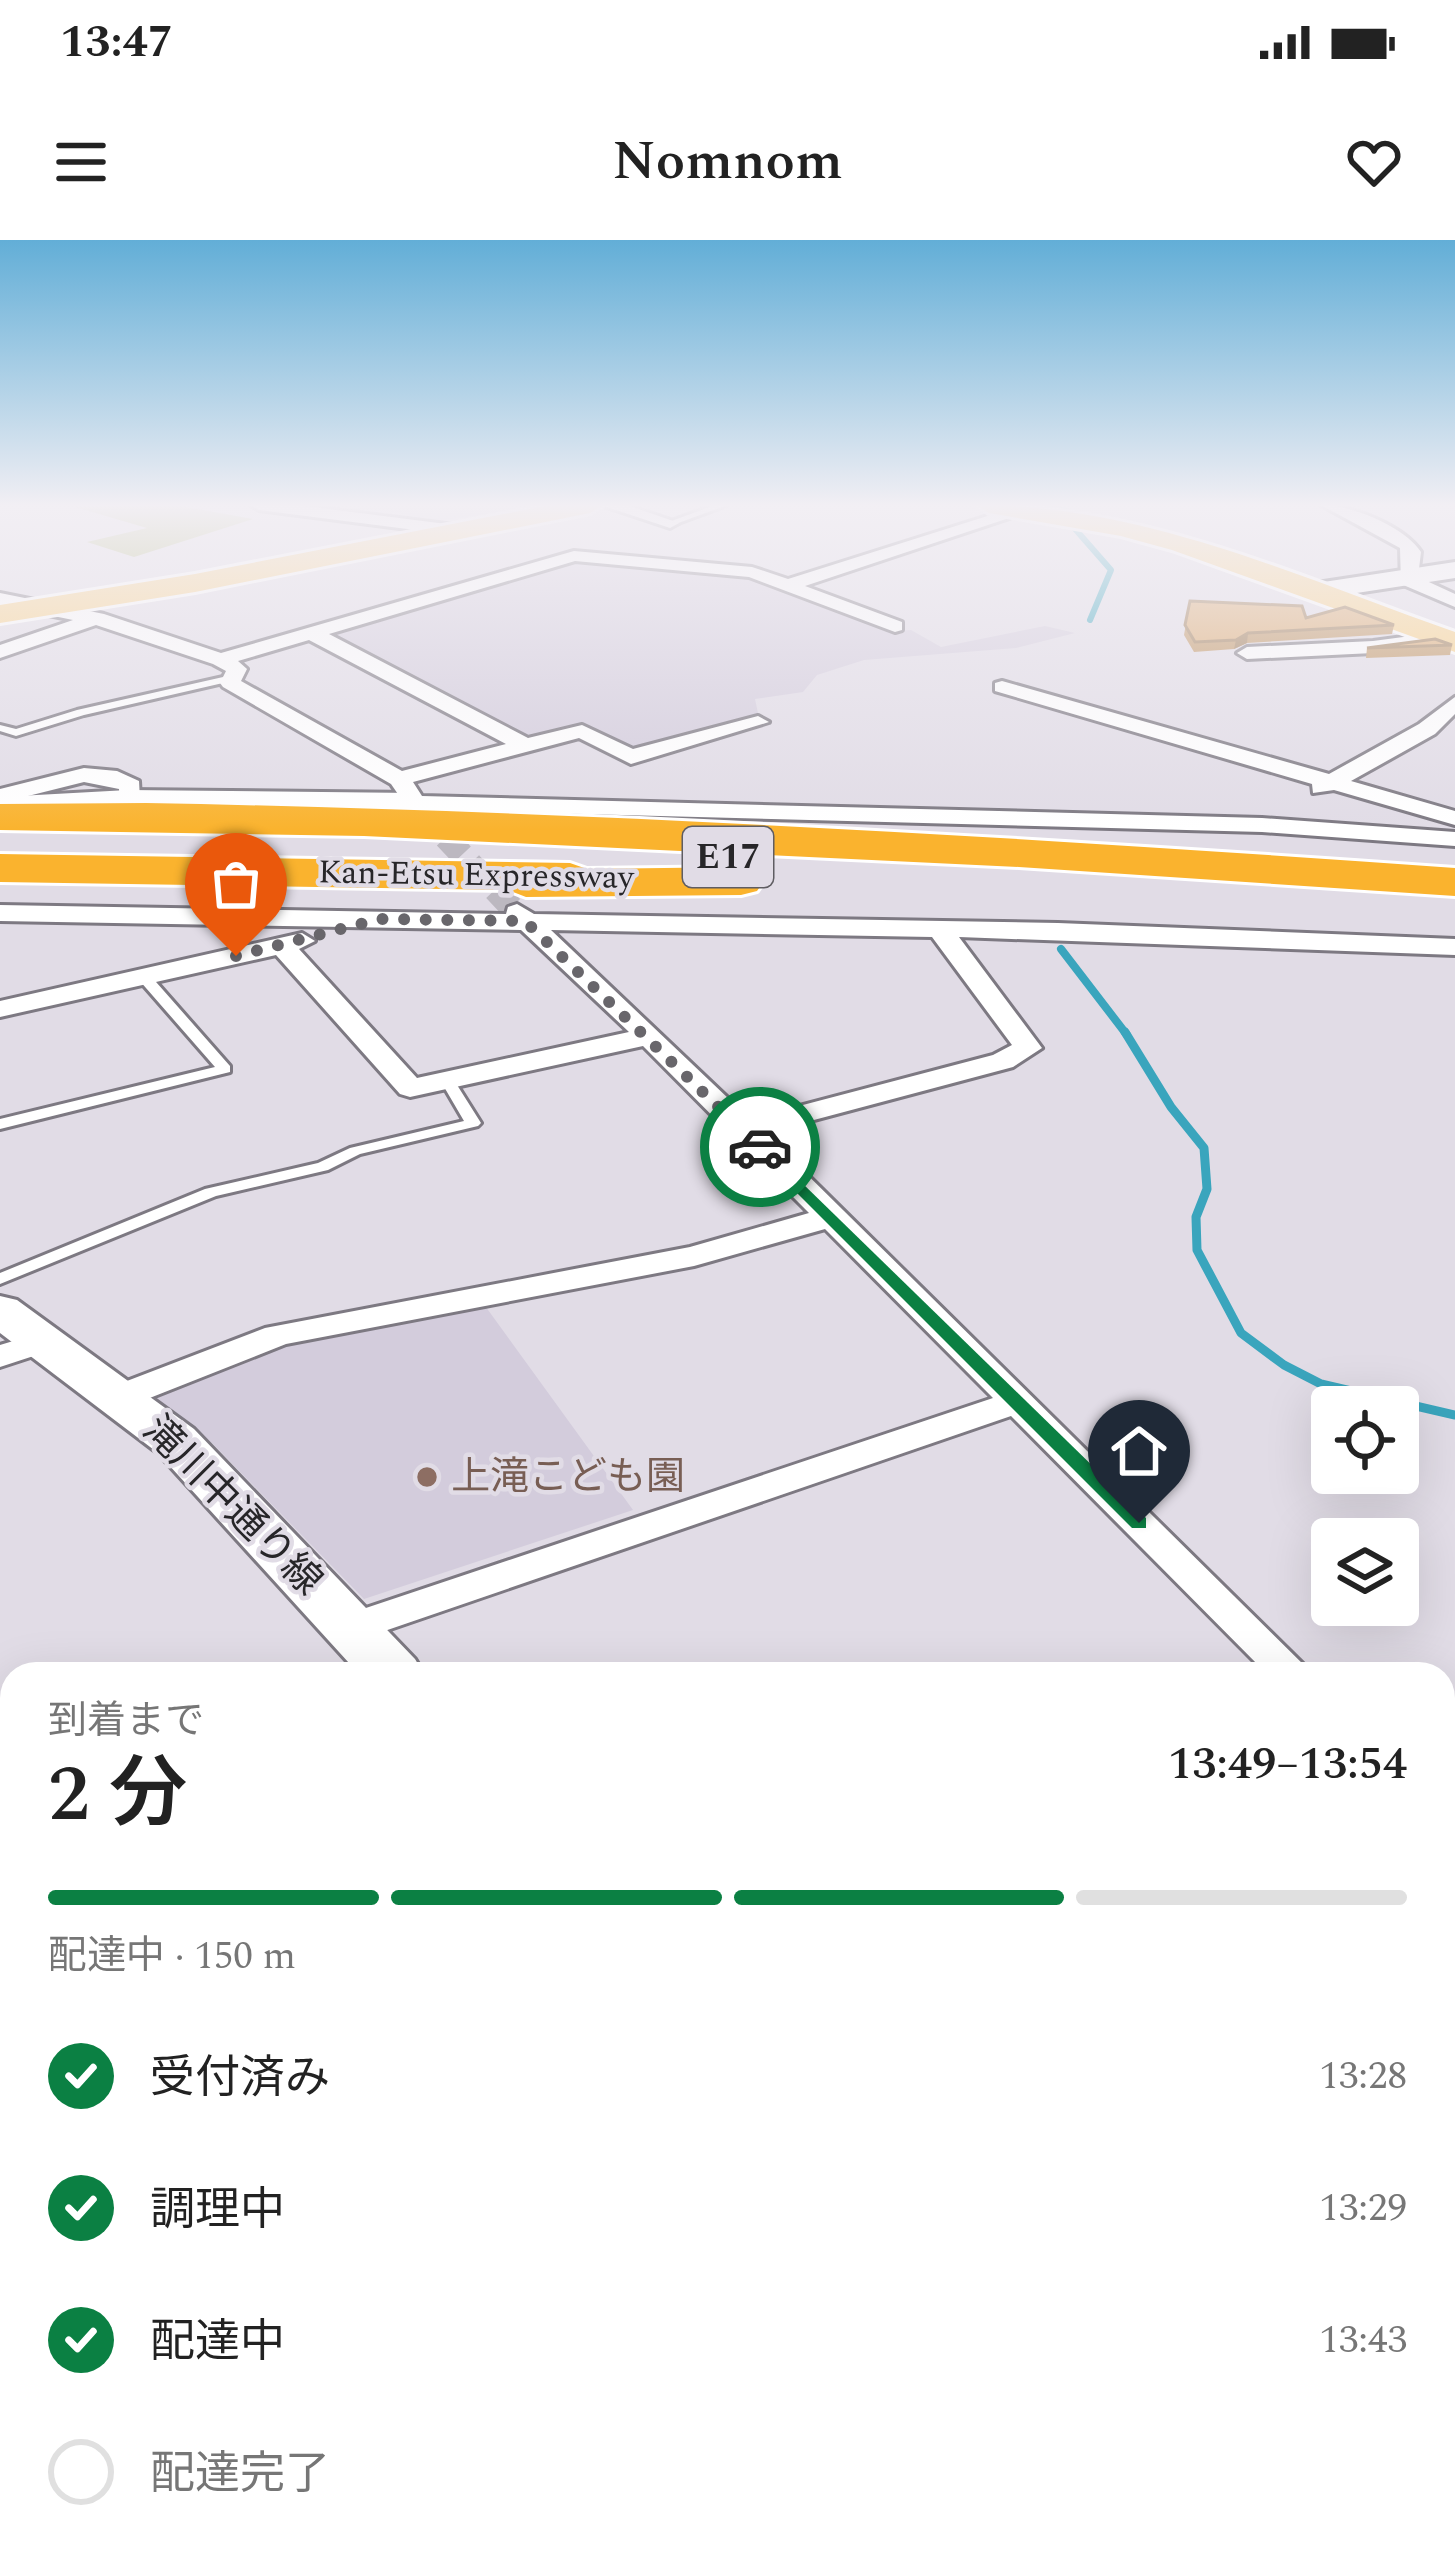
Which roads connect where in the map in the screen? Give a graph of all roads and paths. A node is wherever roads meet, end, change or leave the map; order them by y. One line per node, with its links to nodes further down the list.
1 (78, 613): 5 (street)
2 (386, 613): 7 (street)
3 (862, 613): 6 (street)
4 (1377, 613): 8 (main road)
5 (97, 618): 9 (street); 11 (street)
6 (895, 626)
7 (315, 635): 11 (street); 16 (street)
8 (1449, 640): 10 (street)
9 (0, 652)
10 (1247, 653)
11 (226, 669): 15 (lane); 19 (street)
12 (1002, 687): 17 (street)
13 (1454, 704): 17 (street)
14 (758, 722): 16 (street)
15 (0, 728)
16 (526, 746): 19 (street)
17 (1331, 782): 23 (street); 24 (street)
18 (0, 796): 21 (street)
19 (412, 798): 21 (street); 24 (street)
20 (0, 807): 21 (street)
21 (108, 807): 22 (highway); 29 (highway)
22 (0, 817)
23 (1455, 818)
24 (1262, 825): 25 (street)
25 (1455, 839)
26 (0, 847): 29 (highway, Kan-Etsu Expressway / E17)
27 (0, 868): 28 (highway, Kan-Etsu Expressway / E17)
28 (745, 881): 30 (highway, Kan-Etsu Expressway / E17); 31 (highway)
29 (1455, 882)
30 (1455, 906)
31 (5, 909): 33 (street)
32 (520, 915): 33 (street); 34 (street); 39 (street)
33 (380, 919): 35 (street)
34 (939, 928): 36 (street); 42 (street)
35 (282, 946): 37 (street); 40 (street)
36 (1455, 947)
37 (144, 977): 38 (street); 41 (lane)
38 (0, 1009)
39 (649, 1036): 40 (street); 42 (street)
40 (447, 1080): 44 (lane)
41 (0, 1124)
42 (743, 1130): 43 (street)
43 (831, 1217): 47 (street); 48 (street)
44 (0, 1280)
45 (0, 1310): 46 (street, 滝川中通り線)
46 (22, 1349): 47 (street, 滝川中通り線)
47 (118, 1397): 49 (street, 滝川中通り線)
48 (1017, 1402): 49 (street); 51 (street)
49 (353, 1627): 50 (street, 滝川中通り線)
50 (384, 1662)
51 (1280, 1662)

